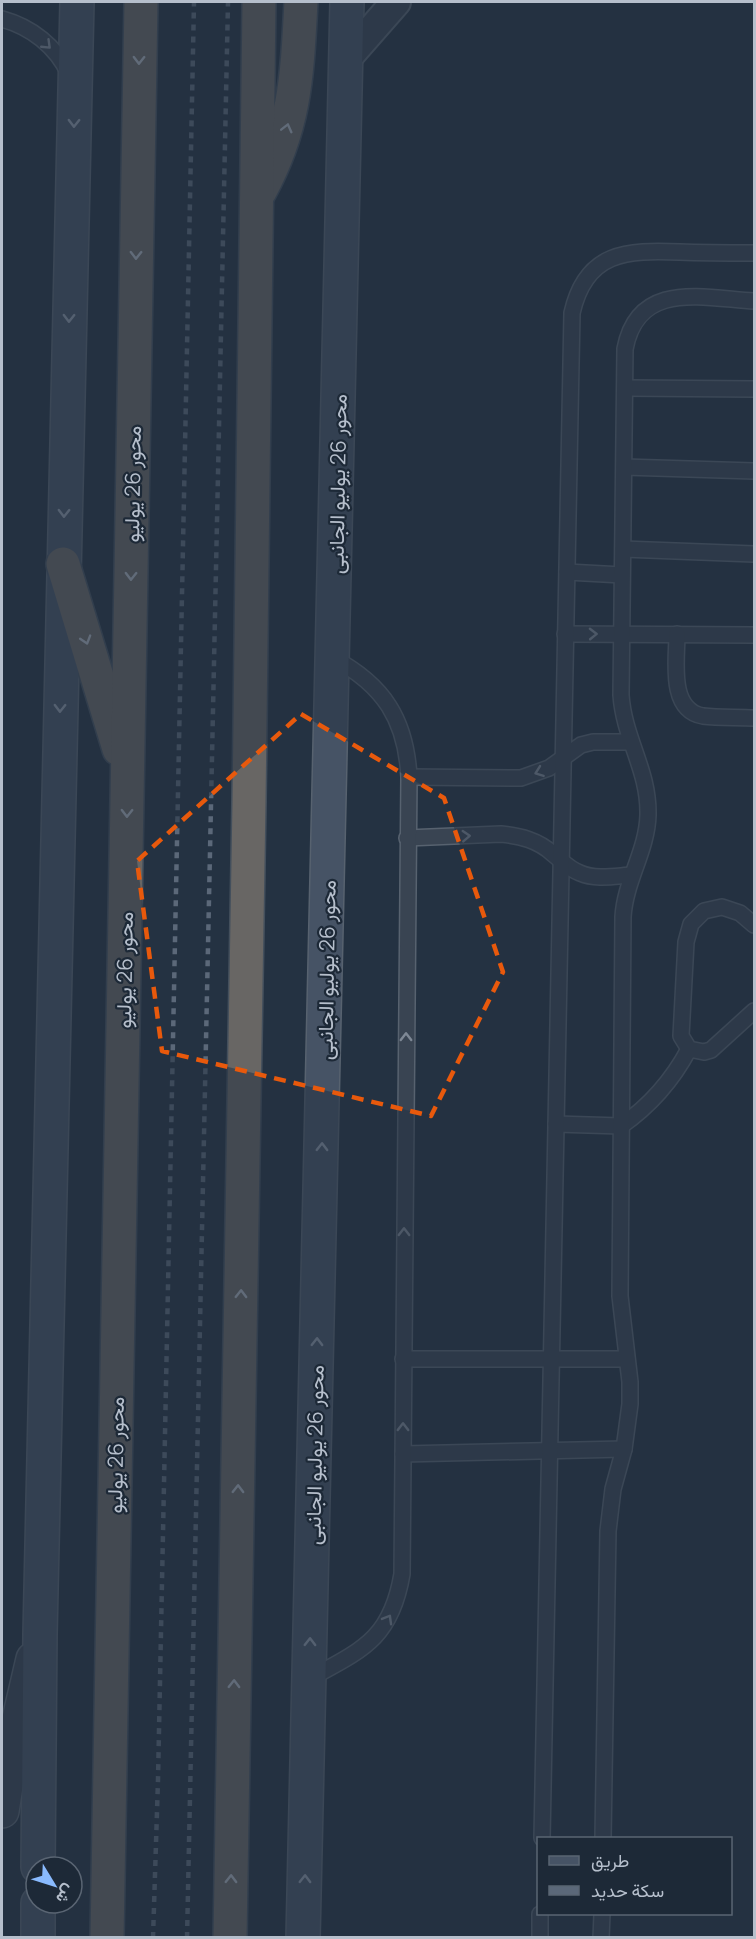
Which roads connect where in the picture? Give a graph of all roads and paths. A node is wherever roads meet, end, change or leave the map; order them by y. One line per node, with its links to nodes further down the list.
1 (76, 2): 9 (main road)
2 (141, 2): 30 (highway, محور 26 يوليو, one-way to 30)
3 (259, 2): 10 (highway)
4 (301, 2): 10 (highway, one-way to 4)
5 (347, 2): 8 (main road, محور 26 يوليو الجانبى)
6 (396, 2): 8 (street)
7 (2, 20): 9 (lane, one-way to 9)
8 (347, 58): 26 (main road, محور 26 يوليو الجانبى)
9 (74, 89): 19 (main road, one-way to 19)
10 (255, 200): 57 (highway, one-way to 10)
11 (754, 253): 20 (lane)
12 (754, 301): 13 (lane)
13 (625, 388): 14 (lane); 15 (lane)
14 (754, 389)
15 (624, 467): 16 (lane); 17 (lane)
16 (754, 471)
17 (623, 549): 18 (lane); 21 (lane)
18 (754, 554)
19 (63, 564): 30 (highway, one-way to 30); 46 (main road, one-way to 46)
20 (567, 572): 21 (lane); 23 (lane)
21 (622, 574): 22 (lane)
22 (621, 633): 23 (lane, one-way to 22); 24 (lane); 28 (lane)
23 (565, 634): 29 (lane)
24 (677, 634): 25 (lane); 27 (lane)
25 (754, 636)
26 (333, 658): 31 (lane); 47 (main road, محور 26 يوليو الجانبى, one-way to 26)
27 (754, 718)
28 (631, 742): 29 (lane); 34 (lane)
29 (562, 760): 31 (lane, one-way to 31); 33 (lane)
30 (127, 777): 56 (highway, محور 26 يوليو, one-way to 56)
31 (409, 777): 32 (lane)
32 (407, 838): 33 (lane, one-way to 33); 40 (lane, one-way to 32)
33 (561, 861): 34 (lane); 38 (lane)
34 (632, 875): 39 (lane)
35 (754, 925): 37 (lane)
36 (754, 1011): 37 (lane)
37 (689, 1049): 39 (lane)
38 (556, 1124): 39 (lane); 41 (lane)
39 (621, 1126): 42 (lane)
40 (404, 1359): 41 (lane); 45 (lane, one-way to 40)
41 (551, 1359): 42 (lane); 44 (lane)
42 (627, 1359): 43 (lane)
43 (624, 1449): 44 (lane); 50 (lane)
44 (549, 1450): 45 (lane); 49 (lane)
45 (403, 1454): 47 (lane, one-way to 45)
46 (40, 1634): 48 (street); 51 (main road)
47 (309, 1679): 58 (main road, محور 26 يوليو الجانبى, one-way to 47)
48 (2, 1810)
49 (542, 1837)
50 (603, 1837)
51 (38, 1855)
52 (38, 1915): 55 (main road)
53 (540, 1915): 59 (lane)
54 (602, 1915): 60 (lane)
55 (38, 1938)
56 (107, 1938)
57 (230, 1938)
58 (303, 1938)
59 (540, 1938)
60 (601, 1938)

